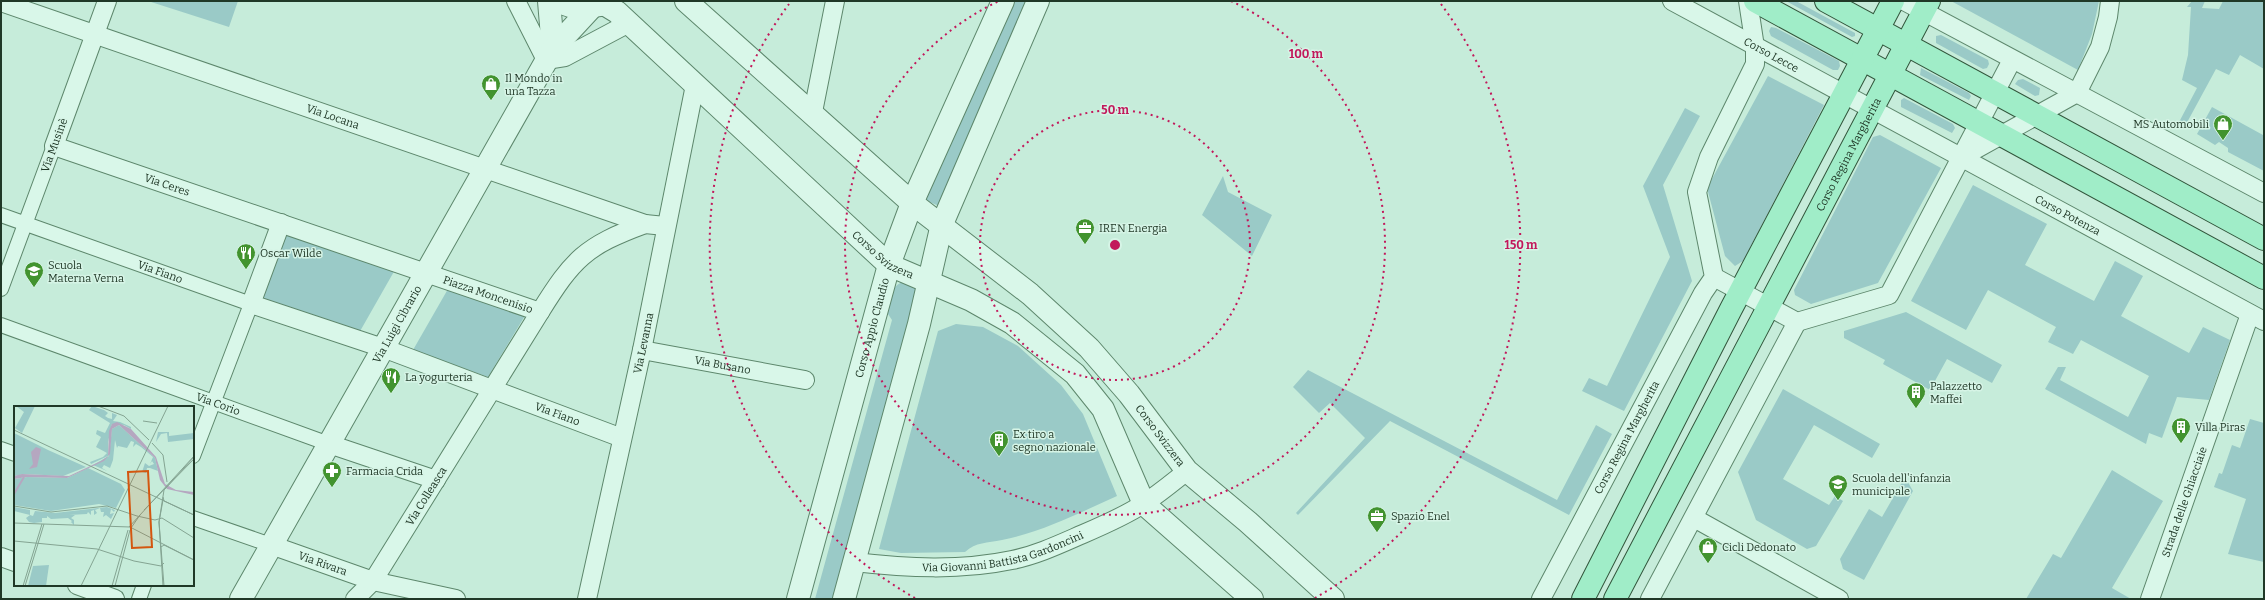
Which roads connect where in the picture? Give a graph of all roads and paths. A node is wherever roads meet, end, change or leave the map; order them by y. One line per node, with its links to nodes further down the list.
1 (107, 1): 21 (street, Via Musinè)
2 (516, 1): 24 (street)
3 (549, 1): 24 (street)
4 (556, 1): 17 (street)
5 (686, 1): 33 (street, Corso Svizzera)
6 (835, 1): 33 (street)
7 (1003, 1): 41 (street, Corso Appio Claudio)
8 (1038, 1): 46 (street)
9 (1672, 1): 23 (street, Corso Lecce)
10 (1748, 1): 23 (street)
11 (1755, 1): 25 (main road)
12 (1826, 1): 20 (main road)
13 (1893, 1): 20 (main road)
14 (1904, 1): 18 (street)
15 (2110, 1): 31 (street)
16 (1, 2): 21 (street, Via Locana)
17 (601, 4): 19 (street, Corso Svizzera); 24 (street, Via Luigi Cibrario)
18 (1926, 6): 22 (main road, Corso Regina Margherita); 26 (street)
19 (630, 23): 24 (street); 28 (street, Corso Svizzera)
20 (1878, 29): 22 (main road); 25 (main road)
21 (95, 35): 37 (street, Via Musinè); 39 (street, Via Locana)
22 (1906, 44): 27 (main road, Corso Regina Margherita); 29 (main road)
23 (1756, 47): 30 (street, Corso Lecce); 51 (street)
24 (550, 54): 39 (street, Via Luigi Cibrario)
25 (1862, 59): 27 (main road); 30 (main road)
26 (2012, 60): 29 (street); 31 (street)
27 (1890, 74): 32 (main road, Corso Regina Margherita); 35 (main road)
28 (694, 85): 47 (street, Via Levanna); 49 (street, Corso Svizzera)
29 (1995, 92): 34 (main road); 35 (street)
30 (1844, 94): 32 (street, Corso Lecce); 55 (main road)
31 (2078, 94): 34 (street); 40 (street)
32 (1872, 108): 38 (street, Corso Potenza); 57 (main road, Corso Regina Margherita)
33 (813, 112): 41 (street, Corso Svizzera)
34 (2038, 116): 36 (street); 48 (main road)
35 (1980, 124): 36 (main road); 38 (street)
36 (1999, 135): 38 (street); 52 (main road)
37 (54, 146): 43 (street, Via Ceres); 44 (street, Via Musinè)
38 (1962, 157): 59 (street, Corso Potenza); 60 (street)
39 (485, 167): 45 (street, Via Locana); 50 (street, Via Luigi Cibrario)
40 (2264, 193)
41 (912, 203): 46 (street, Corso Svizzera); 49 (street, Corso Appio Claudio)
42 (1, 215): 44 (street, Via Fiano)
43 (281, 223): 50 (street, Piazza Moncenisio); 56 (street)
44 (25, 224): 54 (street, Via Musinè); 56 (street, Via Fiano)
45 (645, 224): 47 (street, Via Locana); 58 (street)
46 (942, 224): 53 (street); 72 (street, Corso Svizzera)
47 (665, 226): 63 (street, Via Levanna)
48 (2264, 239)
49 (889, 265): 53 (street, Corso Svizzera); 90 (street, Corso Appio Claudio)
50 (425, 274): 58 (street, Piazza Moncenisio); 62 (street, Via Luigi Cibrario)
51 (1714, 277): 55 (street); 94 (street, Corso Regina Margherita)
52 (2264, 278)
53 (930, 281): 74 (street, Corso Svizzera); 80 (street)
54 (1, 289)
55 (1741, 292): 57 (street); 95 (main road)
56 (251, 304): 62 (street); 66 (street)
57 (1769, 308): 60 (street); 96 (main road, Corso Regina Margherita)
58 (540, 312): 65 (street, Piazza Moncenisio)
59 (2257, 317): 99 (street, Strada delle Ghiacciaie)
60 (1797, 322): 76 (street)
61 (1, 325): 66 (street, Via Corio)
62 (383, 348): 65 (street); 68 (street, Via Luigi Cibrario)
63 (642, 350): 64 (street, Via Busano); 67 (street, Via Levanna)
64 (804, 380)
65 (493, 388): 67 (street, Via Fiano); 73 (street, Via Colleasca)
66 (214, 402): 68 (street, Via Corio); 70 (street)
67 (622, 438): 89 (street, Via Levanna)
68 (329, 444): 73 (street, Via Corio); 77 (street, Via Luigi Cibrario)
69 (1, 449): 71 (street)
70 (194, 453)
71 (14, 454)
72 (1187, 471): 74 (street, Corso Svizzera); 93 (street, Corso Svizzera)
73 (436, 480): 81 (street, Via Colleasca)
74 (1144, 504): 80 (street, Via Giovanni Battista Gardoncini); 92 (street, Corso Svizzera)
75 (194, 518): 77 (street, Via Rivara)
76 (1694, 518): 97 (street); 98 (street)
77 (271, 545): 81 (street, Via Rivara); 86 (street, Via Luigi Cibrario)
78 (1, 557): 79 (street)
79 (14, 562)
80 (854, 562): 91 (street)
81 (373, 582): 87 (street, Via Colleasca); 88 (street, Via Rivara)
82 (80, 586): 84 (street)
83 (144, 586): 85 (street)
84 (115, 599)
85 (139, 599)
86 (241, 599)
87 (355, 599)
88 (456, 599)
89 (587, 599)
90 (798, 599)
91 (844, 599)
92 (1252, 599)
93 (1333, 599)
94 (1541, 599)
95 (1583, 599)
96 (1615, 599)
97 (1650, 599)
98 (1839, 599)
99 (2150, 599)

